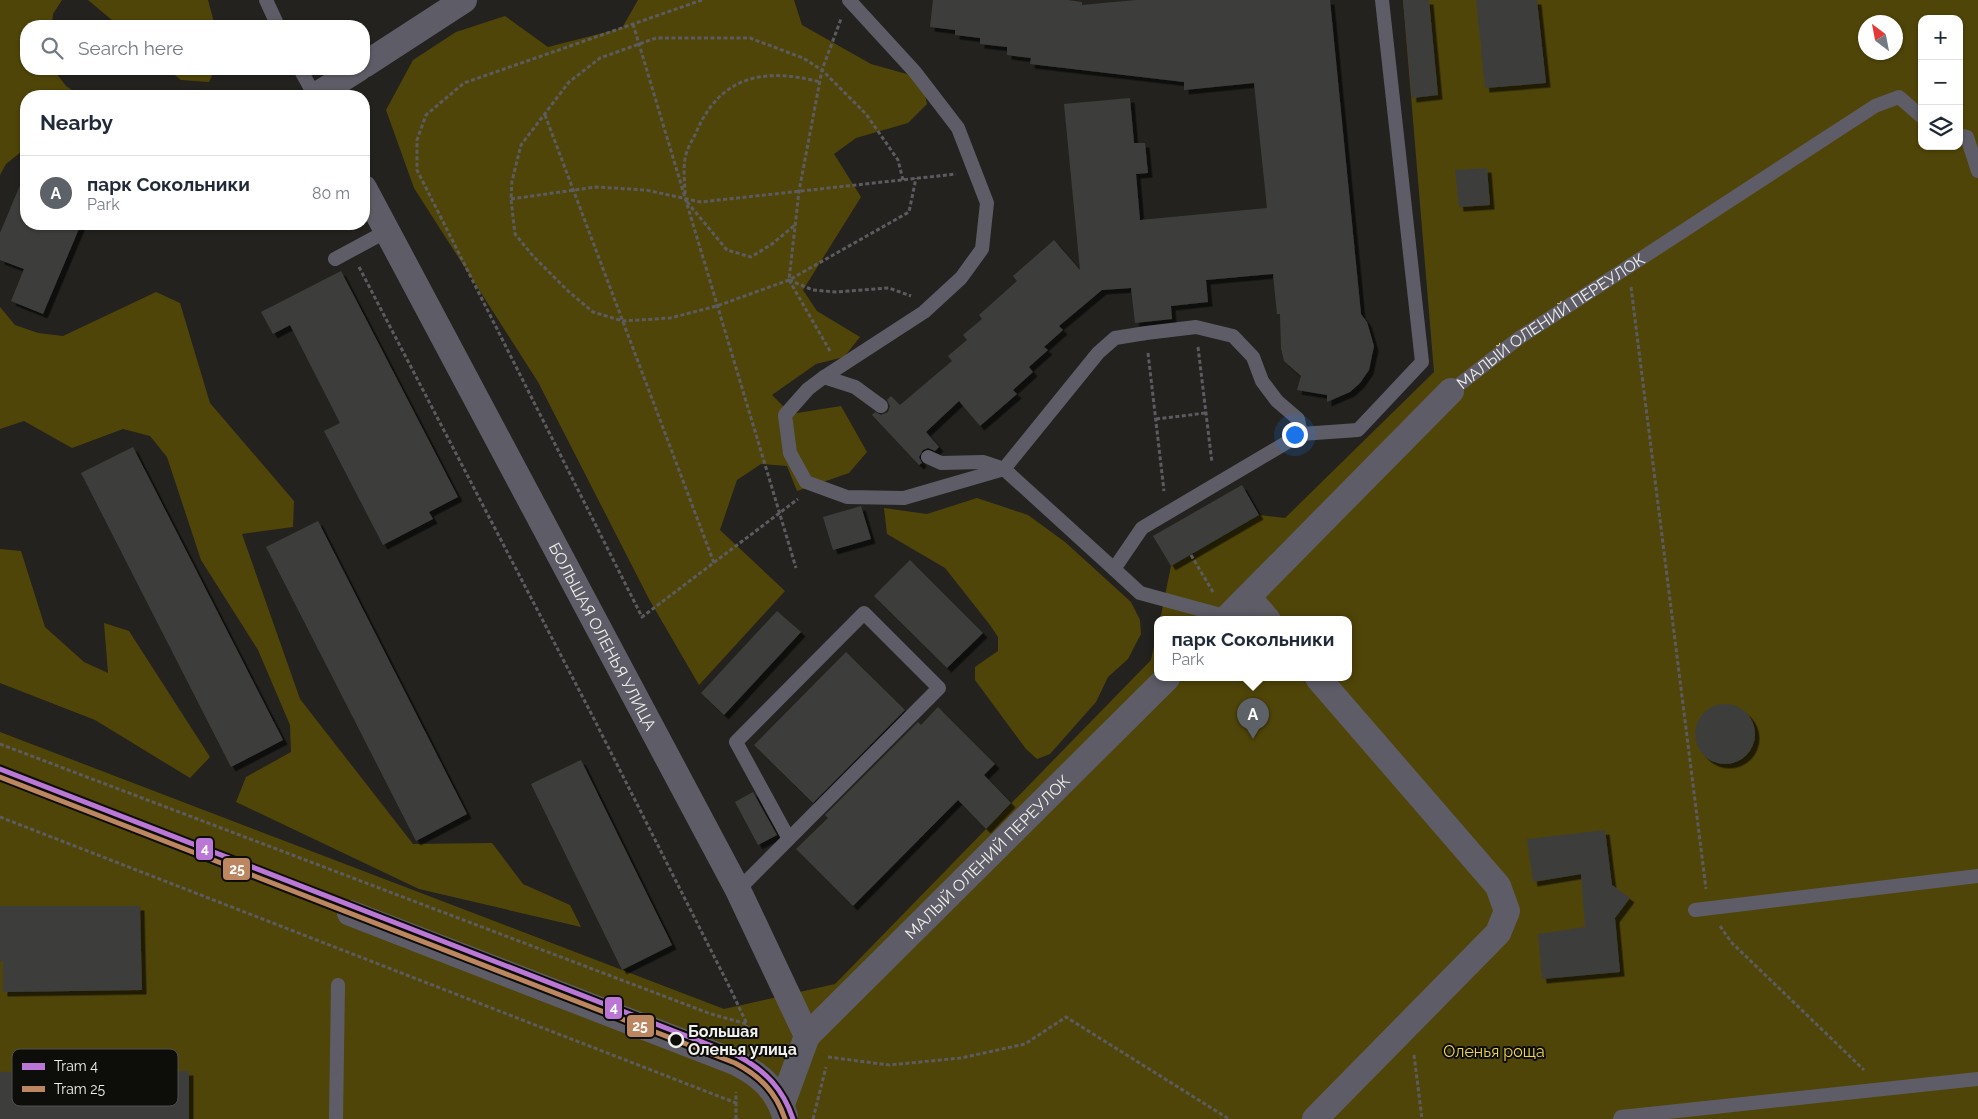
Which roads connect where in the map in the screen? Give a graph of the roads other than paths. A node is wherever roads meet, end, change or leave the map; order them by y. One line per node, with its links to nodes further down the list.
1 (266, 0): 5 (lane)
2 (464, 0): 6 (street)
3 (848, 0): 17 (lane)
4 (1382, 0): 20 (lane)
5 (275, 20)
6 (370, 61)
7 (303, 75): 9 (lane)
8 (348, 75): 10 (street)
9 (312, 90)
10 (325, 90)
11 (1918, 114): 18 (lane, МАЛЫЙ ОЛЕНИЙ ПЕРЕУЛОК)
12 (1963, 136): 13 (lane)
13 (1978, 171)
14 (370, 199): 15 (street, БОЛЬШАЯ ОЛЕНЬЯ УЛИЦА)
15 (387, 231): 16 (lane); 32 (street, БОЛЬШАЯ ОЛЕНЬЯ УЛИЦА)
16 (335, 259)
17 (824, 376): 19 (lane); 22 (lane)
18 (1451, 391): 24 (street, МАЛЫЙ ОЛЕНИЙ ПЕРЕУЛОК)
19 (881, 406)
20 (1301, 434): 22 (lane); 23 (lane)
21 (928, 457): 22 (lane)
22 (1004, 469): 23 (lane)
23 (1114, 569): 25 (lane)
24 (1248, 597): 26 (street, МАЛЫЙ ОЛЕНИЙ ПЕРЕУЛОК); 27 (street)
25 (1216, 616)
26 (1229, 616)
27 (1265, 616)
28 (1164, 681): 36 (street, МАЛЫЙ ОЛЕНИЙ ПЕРЕУЛОК)
29 (1321, 681): 40 (street)
30 (789, 839): 30 (lane); 32 (lane)
31 (1978, 876): 33 (lane)
32 (738, 890): 36 (street, БОЛЬШАЯ ОЛЕНЬЯ УЛИЦА)
33 (1702, 909)
34 (350, 913): 38 (street)
35 (338, 985): 39 (lane)
36 (807, 1036): 38 (street)
37 (1978, 1079): 41 (lane)
38 (784, 1112)
39 (336, 1119)
40 (1315, 1119)
41 (1620, 1119)

